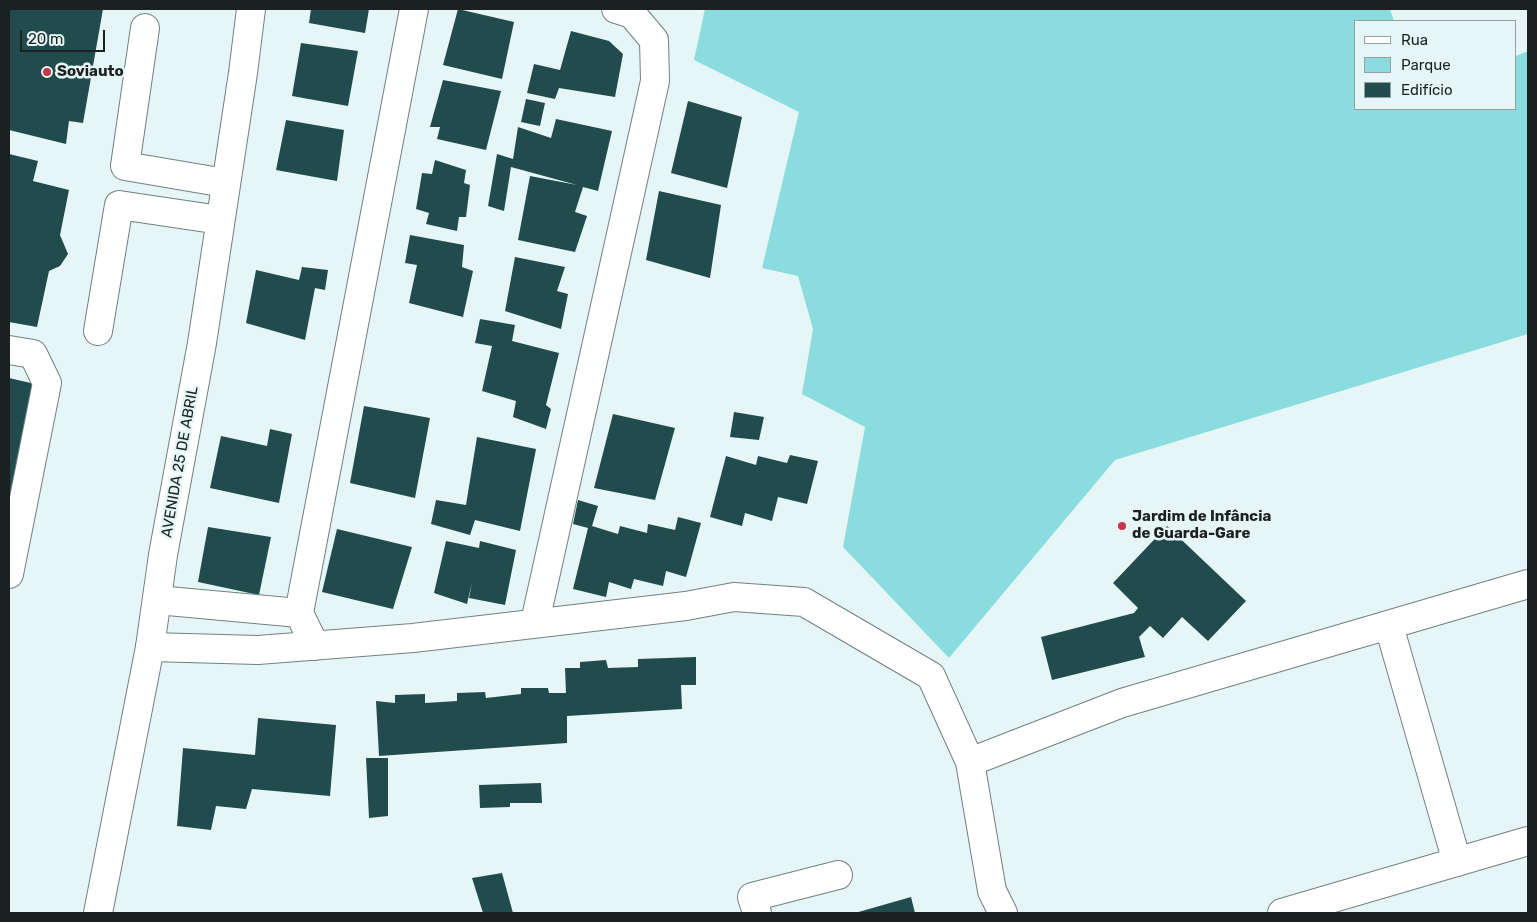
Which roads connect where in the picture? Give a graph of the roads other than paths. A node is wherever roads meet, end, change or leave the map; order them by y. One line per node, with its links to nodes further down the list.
1 (251, 9): 5 (main road, AVENIDA 25 DE ABRIL)
2 (414, 9): 12 (main road)
3 (616, 9): 13 (main road)
4 (145, 28): 5 (main road)
5 (225, 183): 6 (main road, AVENIDA 25 DE ABRIL)
6 (220, 220): 7 (main road); 11 (main road, AVENIDA 25 DE ABRIL)
7 (98, 331)
8 (9, 350): 9 (main road)
9 (9, 574)
10 (1528, 584): 14 (main road)
11 (157, 600): 12 (main road); 16 (main road, AVENIDA 25 DE ABRIL)
12 (299, 613): 15 (main road)
13 (535, 622): 15 (main road); 17 (main road)
14 (1389, 626): 17 (main road); 19 (main road)
15 (315, 646): 16 (main road)
16 (150, 647): 21 (main road, AVENIDA 25 DE ABRIL)
17 (970, 762): 23 (main road)
18 (1528, 841): 19 (main road)
19 (1457, 862): 24 (main road)
20 (838, 875): 22 (main road)
21 (98, 913)
22 (757, 913)
23 (1003, 913)
24 (1282, 913)

